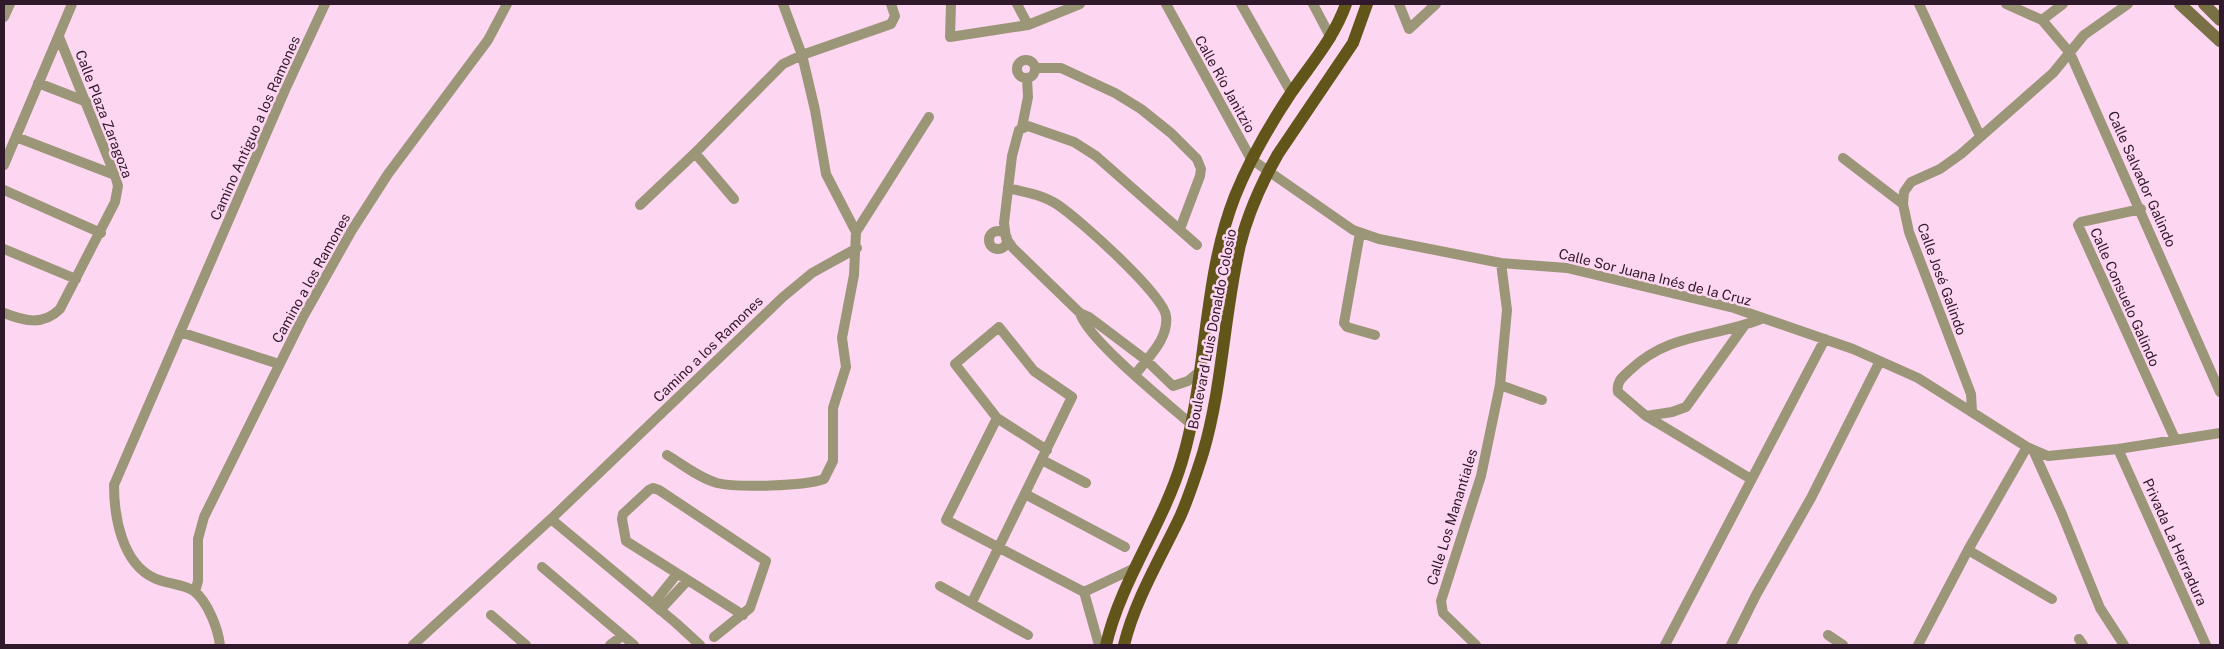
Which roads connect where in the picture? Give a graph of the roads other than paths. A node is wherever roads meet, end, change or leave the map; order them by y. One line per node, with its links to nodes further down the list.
1 (10, 4): 23 (street)
2 (72, 4): 27 (street)
3 (325, 4): 66 (street, Camino Antiguo a los Ramones)
4 (507, 4): 71 (street, Camino a los Ramones)
5 (783, 4): 31 (street)
6 (891, 4): 31 (street)
7 (951, 4): 26 (street)
8 (1017, 4): 26 (street)
9 (1080, 4): 26 (street)
10 (1166, 4): 43 (street, Calle Río Janitzio)
11 (1241, 4): 35 (street)
12 (1313, 4): 28 (street)
13 (1346, 4): 28 (main road, Boulevard Luis Donaldo Colosio)
14 (1367, 4): 45 (main road, Boulevard Luis Donaldo Colosio)
15 (1400, 4): 16 (street)
16 (1436, 4)
17 (1920, 4): 40 (street)
18 (2006, 4): 24 (street, Calle Salvador Galindo)
19 (2063, 4): 24 (street)
20 (2128, 4): 30 (street)
21 (2180, 4): 29 (main road)
22 (2204, 4): 25 (main road)
23 (4, 17)
24 (2042, 20): 30 (street, Calle Salvador Galindo)
25 (2220, 20)
26 (1028, 25)
27 (59, 37): 34 (street); 36 (street, Calle Plaza Zaragoza)
28 (1331, 38): 35 (main road, Boulevard Luis Donaldo Colosio)
29 (2220, 40)
30 (2070, 53): 40 (street); 52 (street, Calle Salvador Galindo)
31 (802, 55): 41 (street); 54 (street)
32 (1036, 68): 33 (street); 33 (street); 53 (street)
33 (1027, 79): 38 (street)
34 (38, 83): 36 (street); 39 (street)
35 (1291, 92): 43 (main road, Boulevard Luis Donaldo Colosio)
36 (87, 102): 46 (street, Calle Plaza Zaragoza)
37 (929, 117): 54 (street)
38 (1022, 127): 47 (street); 53 (street)
39 (16, 136): 44 (street); 46 (street)
40 (1980, 136): 51 (street)
41 (695, 153): 49 (street); 50 (street)
42 (1843, 158): 51 (street)
43 (1251, 160): 45 (street, Calle Río Janitzio); 72 (main road, Boulevard Luis Donaldo Colosio)
44 (4, 165)
45 (1267, 173): 56 (street, Calle Sor Juana Inés de la Cruz); 122 (main road, Boulevard Luis Donaldo Colosio)
46 (115, 175): 55 (street, Calle Plaza Zaragoza)
47 (1008, 188): 63 (street); 69 (street)
48 (4, 190): 55 (street)
49 (734, 199)
50 (640, 204)
51 (1902, 204): 80 (street, Calle José Galindo)
52 (2141, 209): 73 (street, Calle Salvador Galindo); 85 (street, Calle Consuelo Galindo)
53 (1180, 229): 57 (street)
54 (856, 232): 58 (street)
55 (101, 233): 61 (street, Calle Plaza Zaragoza)
56 (1360, 233): 60 (street, Calle Sor Juana Inés de la Cruz); 67 (street)
57 (1197, 245)
58 (857, 248): 89 (street); 94 (street, Camino a los Ramones)
59 (4, 249): 61 (street)
60 (1501, 263): 64 (street, Calle Sor Juana Inés de la Cruz); 75 (street, Calle Los Manantiales)
61 (76, 279): 62 (street, Calle Plaza Zaragoza)
62 (4, 313)
63 (1080, 313): 69 (street); 74 (street)
64 (1761, 319): 65 (street); 68 (street, Calle Sor Juana Inés de la Cruz)
65 (1744, 326): 81 (street); 81 (street)
66 (180, 332): 71 (street); 103 (street, Camino Antiguo a los Ramones)
67 (1375, 335)
68 (1825, 339): 70 (street, Calle Sor Juana Inés de la Cruz); 91 (street)
69 (1146, 360): 74 (street); 76 (street)
70 (1880, 361): 80 (street, Calle Sor Juana Inés de la Cruz); 125 (street)
71 (279, 364): 103 (street, Camino a los Ramones)
72 (1200, 371): 76 (street); 83 (main road, Boulevard Luis Donaldo Colosio)
73 (2216, 373): 77 (street, Calle Salvador Galindo)
74 (1135, 375): 78 (street)
75 (1500, 384): 79 (street); 123 (street, Calle Los Manantiales)
76 (1173, 386): 78 (street)
77 (2220, 392)
78 (1162, 399): 83 (street)
79 (1542, 400)
80 (1972, 411): 86 (street, Calle Sor Juana Inés de la Cruz)
81 (1646, 416): 91 (street)
82 (997, 418): 88 (street); 88 (street); 96 (street)
83 (1192, 425): 99 (main road, Boulevard Luis Donaldo Colosio)
84 (2220, 434): 85 (street)
85 (2175, 439): 87 (street)
86 (2030, 448): 87 (street); 97 (street); 128 (street)
87 (2118, 449): 129 (street, Privada La Herradura)
88 (1047, 450): 90 (street)
89 (666, 455)
90 (1042, 460): 92 (street); 93 (street)
91 (1751, 479): 124 (street)
92 (1086, 483)
93 (1025, 494): 95 (street); 96 (street)
94 (551, 518): 107 (street); 115 (street, Camino a los Ramones)
95 (1125, 547)
96 (998, 548): 104 (street); 106 (street)
97 (1968, 550): 105 (street); 127 (street)
98 (542, 567): 112 (street)
99 (1135, 568): 104 (street); 121 (main road, Boulevard Luis Donaldo Colosio)
100 (677, 574): 101 (street); 107 (street); 109 (street)
101 (687, 581): 107 (street); 109 (street)
102 (940, 586): 106 (street)
103 (194, 592): 114 (street)
104 (1084, 592): 120 (street)
105 (2052, 599)
106 (972, 602): 110 (street)
107 (657, 607): 119 (street)
108 (492, 615): 116 (street)
109 (743, 615): 113 (street)
110 (1028, 635)
111 (1828, 635): 126 (street)
112 (622, 636): 117 (street); 118 (street)
113 (714, 637)
114 (220, 645)
115 (413, 645)
116 (526, 645)
117 (610, 645)
118 (634, 645)
119 (700, 645)
120 (1099, 645)
121 (1106, 645)
122 (1124, 645)
123 (1476, 645)
124 (1665, 645)
125 (1731, 645)
126 (1843, 645)
127 (1918, 645)
128 (2124, 645)
129 (2206, 645)

